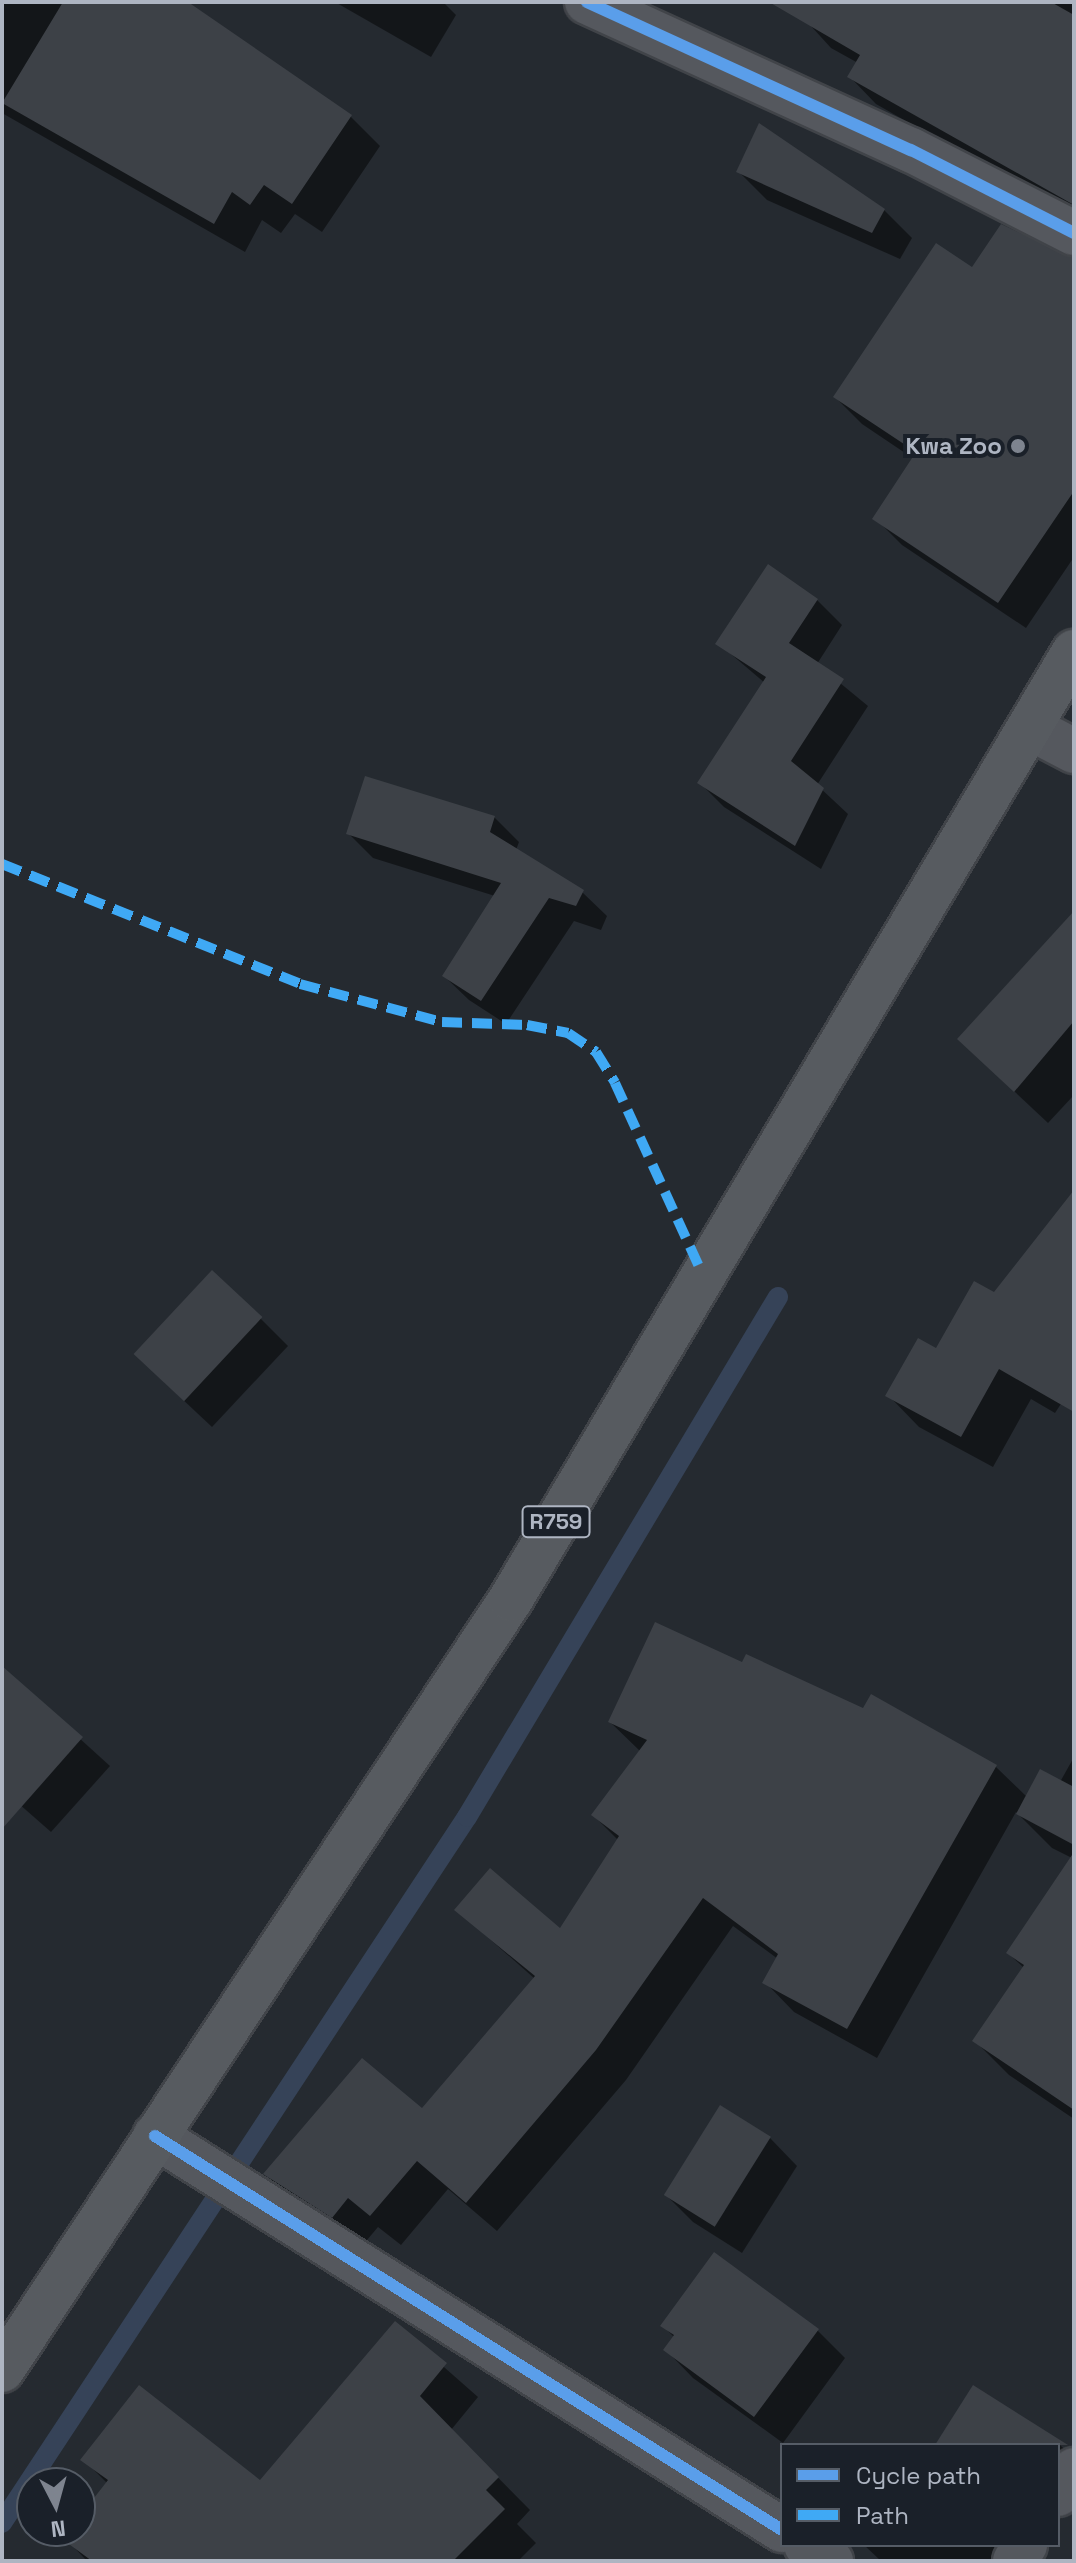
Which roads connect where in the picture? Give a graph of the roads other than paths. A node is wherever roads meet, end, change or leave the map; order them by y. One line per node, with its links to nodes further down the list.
1 (587, 2): 2 (street)
2 (1074, 233)
3 (1074, 652): 4 (main road, R759)
4 (1030, 728): 5 (street); 6 (main road, R759)
5 (1074, 751)
6 (155, 2136): 7 (main road, R759); 10 (street)
7 (2, 2370)
8 (1074, 2470): 9 (street)
9 (1060, 2491)
10 (780, 2529)
11 (809, 2547): 12 (street)
12 (831, 2561)

